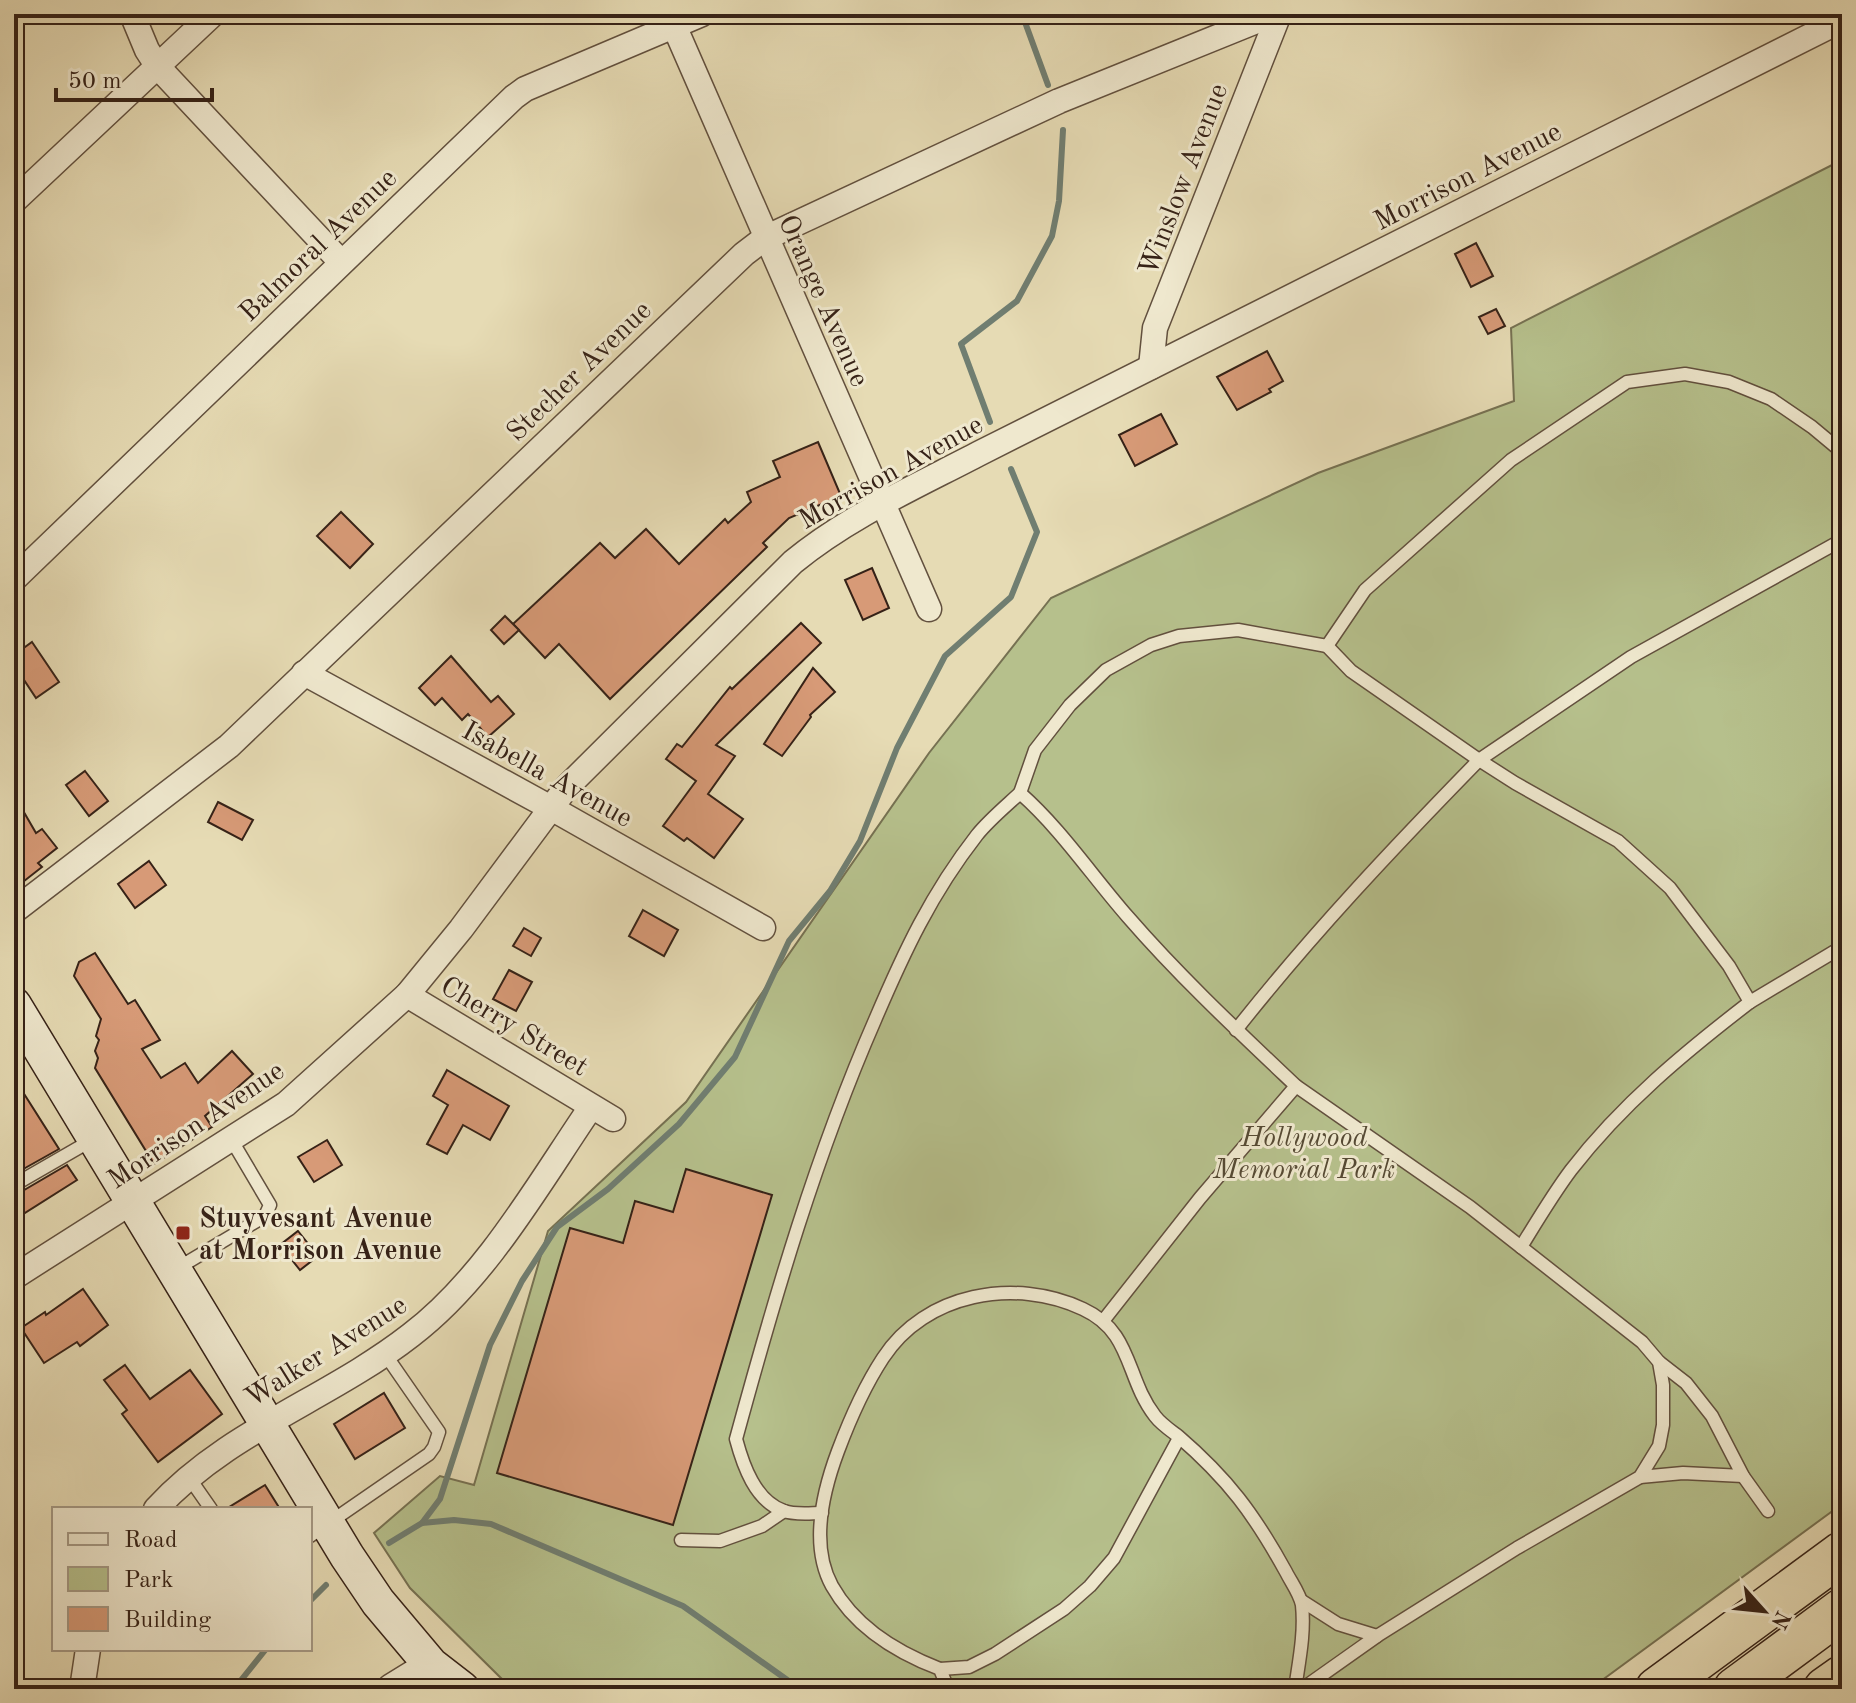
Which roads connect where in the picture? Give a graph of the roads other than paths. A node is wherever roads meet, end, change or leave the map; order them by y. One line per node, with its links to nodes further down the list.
1 (132, 14): 7 (street)
2 (213, 14): 7 (street)
3 (702, 14): 6 (street, Balmoral Avenue)
4 (1277, 14): 9 (street, Stecher Avenue); 11 (street, Winslow Avenue)
5 (1842, 20): 11 (street, Morrison Avenue)
6 (672, 21): 9 (street, Orange Avenue); 10 (street, Balmoral Avenue)
7 (158, 67): 8 (street); 10 (street)
8 (14, 201)
9 (765, 238): 13 (street, Orange Avenue); 18 (street, Stecher Avenue)
10 (341, 262): 15 (street, Balmoral Avenue)
11 (1151, 367): 13 (street, Morrison Avenue)
12 (1842, 452): 17 (lane)
13 (883, 504): 16 (street, Orange Avenue); 21 (street, Morrison Avenue)
14 (1842, 540): 19 (lane)
15 (14, 579)
16 (929, 609)
17 (1327, 646): 19 (lane); 20 (lane)
18 (304, 673): 21 (street, Isabella Avenue); 22 (street, Stecher Avenue)
19 (1479, 760): 26 (lane); 28 (lane)
20 (1020, 793): 28 (lane); 50 (lane)
21 (551, 808): 23 (street, Isabella Avenue); 25 (street, Morrison Avenue)
22 (14, 911)
23 (763, 928)
24 (1842, 947): 26 (lane)
25 (407, 995): 30 (street, Cherry Street); 33 (street, Morrison Avenue)
26 (1750, 1002): 36 (lane)
27 (18, 1021): 32 (main road)
28 (1236, 1030): 29 (lane)
29 (1296, 1086): 36 (lane); 39 (lane)
30 (591, 1107): 31 (street, Cherry Street); 40 (street, Walker Avenue)
31 (613, 1119)
32 (94, 1138): 34 (lane); 35 (main road)
33 (231, 1139): 35 (street, Morrison Avenue); 37 (lane)
34 (14, 1185)
35 (134, 1202): 37 (main road); 38 (street, Morrison Avenue)
36 (1521, 1247): 41 (lane)
37 (175, 1270): 42 (main road)
38 (14, 1277)
39 (1103, 1321): 43 (lane); 52 (lane)
40 (385, 1354): 42 (street, Walker Avenue); 53 (lane)
41 (1659, 1362): 45 (lane); 46 (lane)
42 (268, 1421): 44 (street, Walker Avenue); 49 (main road)
43 (1179, 1438): 56 (lane); 61 (lane)
44 (188, 1476): 47 (street, Walker Avenue); 48 (lane)
45 (1743, 1476): 46 (lane); 51 (lane)
46 (1640, 1477): 58 (lane)
47 (158, 1507)
48 (210, 1507)
49 (308, 1507)
50 (784, 1511): 52 (lane); 54 (lane)
51 (1768, 1511)
52 (822, 1513): 61 (lane)
53 (319, 1530): 60 (main road)
54 (681, 1540)
55 (1842, 1553): 69 (highway)
56 (1302, 1601): 58 (lane); 67 (lane)
57 (1842, 1610): 70 (highway)
58 (1377, 1636): 68 (lane)
59 (88, 1651): 63 (street)
60 (431, 1665): 64 (street); 65 (main road)
61 (940, 1669): 66 (lane)
62 (1842, 1677): 71 (highway)
63 (82, 1689)
64 (392, 1689)
65 (462, 1689)
66 (948, 1689)
67 (1295, 1689)
68 (1302, 1689)
69 (1657, 1689)
70 (1735, 1689)
71 (1825, 1689)

